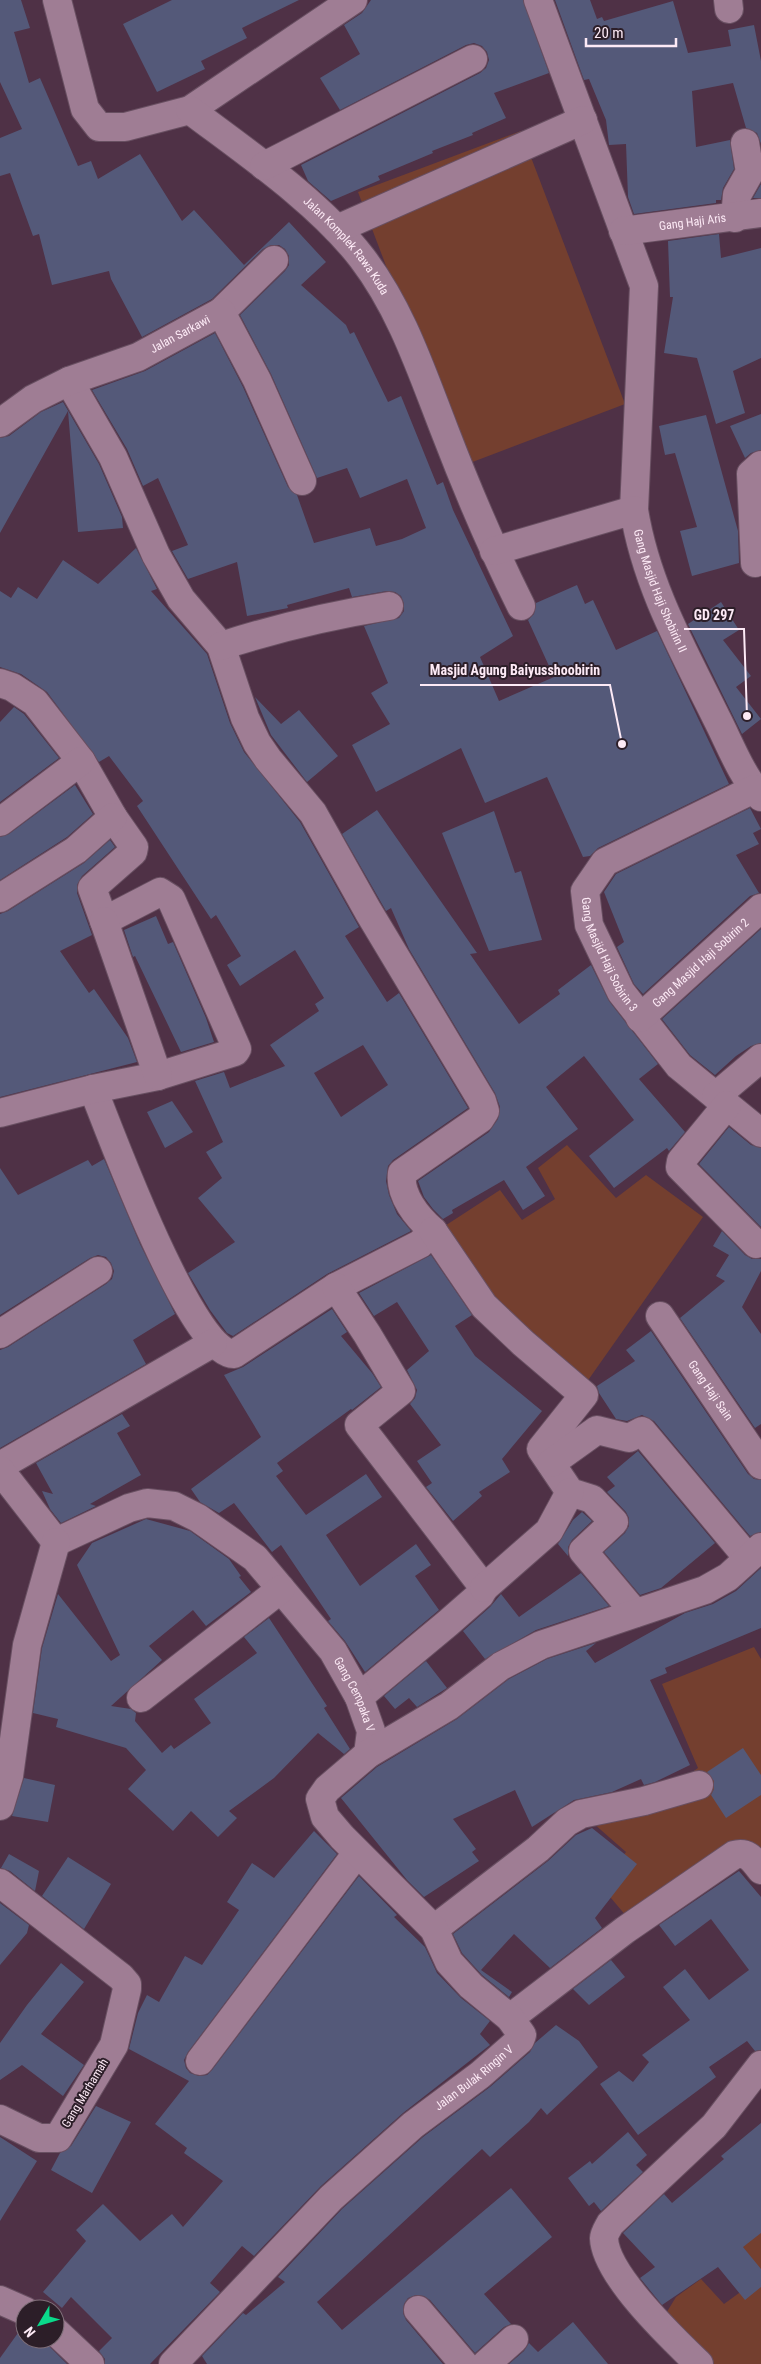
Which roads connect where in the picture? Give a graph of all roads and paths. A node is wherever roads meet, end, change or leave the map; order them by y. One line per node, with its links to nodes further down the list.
1 (57, 0): 5 (street)
2 (353, 0): 5 (street)
3 (538, 0): 6 (street, Gang Masjid Haji Shobirin II)
4 (473, 59): 8 (street)
5 (190, 110): 8 (street, Jalan Komplek Rawa Kuda)
6 (583, 120): 10 (street); 11 (street, Gang Masjid Haji Shobirin II)
7 (745, 142): 9 (street)
8 (264, 166): 10 (street, Jalan Komplek Rawa Kuda)
9 (748, 215): 11 (street, Gang Haji Aris)
10 (337, 229): 19 (street, Jalan Komplek Rawa Kuda)
11 (624, 231): 18 (street, Gang Masjid Haji Shobirin II)
12 (274, 260): 13 (street)
13 (221, 312): 14 (street, Jalan Sarkawi); 17 (street, Jalan Sarkawi)
14 (69, 381): 15 (street, Jalan Sarkawi); 23 (street)
15 (0, 423)
16 (761, 465): 20 (street)
17 (302, 482)
18 (634, 510): 19 (street); 26 (street, Gang Masjid Haji Shobirin II)
19 (494, 551): 22 (street, Jalan Komplek Rawa Kuda)
20 (755, 564)
21 (390, 606): 23 (street)
22 (521, 606)
23 (221, 646): 39 (street)
24 (0, 683): 25 (street)
25 (81, 761): 27 (street); 28 (street)
26 (758, 793): 32 (street, Gang Masjid Haji Sobirin 3)
27 (113, 817): 29 (street); 31 (street)
28 (0, 822)
29 (0, 898)
30 (761, 908): 32 (street, Gang Masjid Haji Sobirin 2)
31 (104, 921): 34 (street); 34 (street)
32 (640, 1018): 36 (street, Gang Masjid Haji Sobirin 3)
33 (761, 1058): 36 (street)
34 (158, 1076): 35 (street)
35 (93, 1088): 37 (street); 45 (street)
36 (721, 1100): 38 (street, Gang Masjid Haji Sobirin 3); 40 (street)
37 (0, 1113)
38 (761, 1133)
39 (432, 1231): 42 (street); 46 (street)
40 (756, 1244)
41 (98, 1271): 44 (street)
42 (336, 1287): 45 (street); 53 (street)
43 (660, 1316): 47 (street, Gang Haji Sain)
44 (0, 1334)
45 (213, 1343): 48 (street)
46 (551, 1463): 50 (street); 52 (street)
47 (761, 1465)
48 (0, 1466)
49 (5, 1488): 51 (street)
50 (570, 1492): 53 (street); 55 (street)
51 (56, 1542): 54 (street, Gang Cempaka V); 60 (street)
52 (754, 1552): 55 (street)
53 (484, 1588): 56 (street)
54 (282, 1589): 56 (street, Gang Cempaka V); 57 (street)
55 (635, 1613): 58 (street)
56 (359, 1697): 58 (street, Gang Cempaka V)
57 (141, 1698)
58 (368, 1754): 61 (street, Jalan Bulak Ringin V)
59 (699, 1785): 64 (street)
60 (0, 1806)
61 (357, 1853): 64 (street, Jalan Bulak Ringin V); 66 (street)
62 (761, 1870): 65 (street)
63 (0, 1883): 68 (street, Gang Marhamah)
64 (434, 1929): 65 (street, Jalan Bulak Ringin V)
65 (510, 2018): 75 (street, Jalan Bulak Ringin V)
66 (200, 2061)
67 (761, 2065): 78 (street)
68 (0, 2119)
69 (0, 2300): 70 (street)
70 (15, 2307)
71 (418, 2310): 76 (street)
72 (514, 2339): 77 (street)
73 (65, 2340): 74 (street)
74 (90, 2364)
75 (173, 2364)
76 (464, 2364)
77 (486, 2364)
78 (699, 2364)

